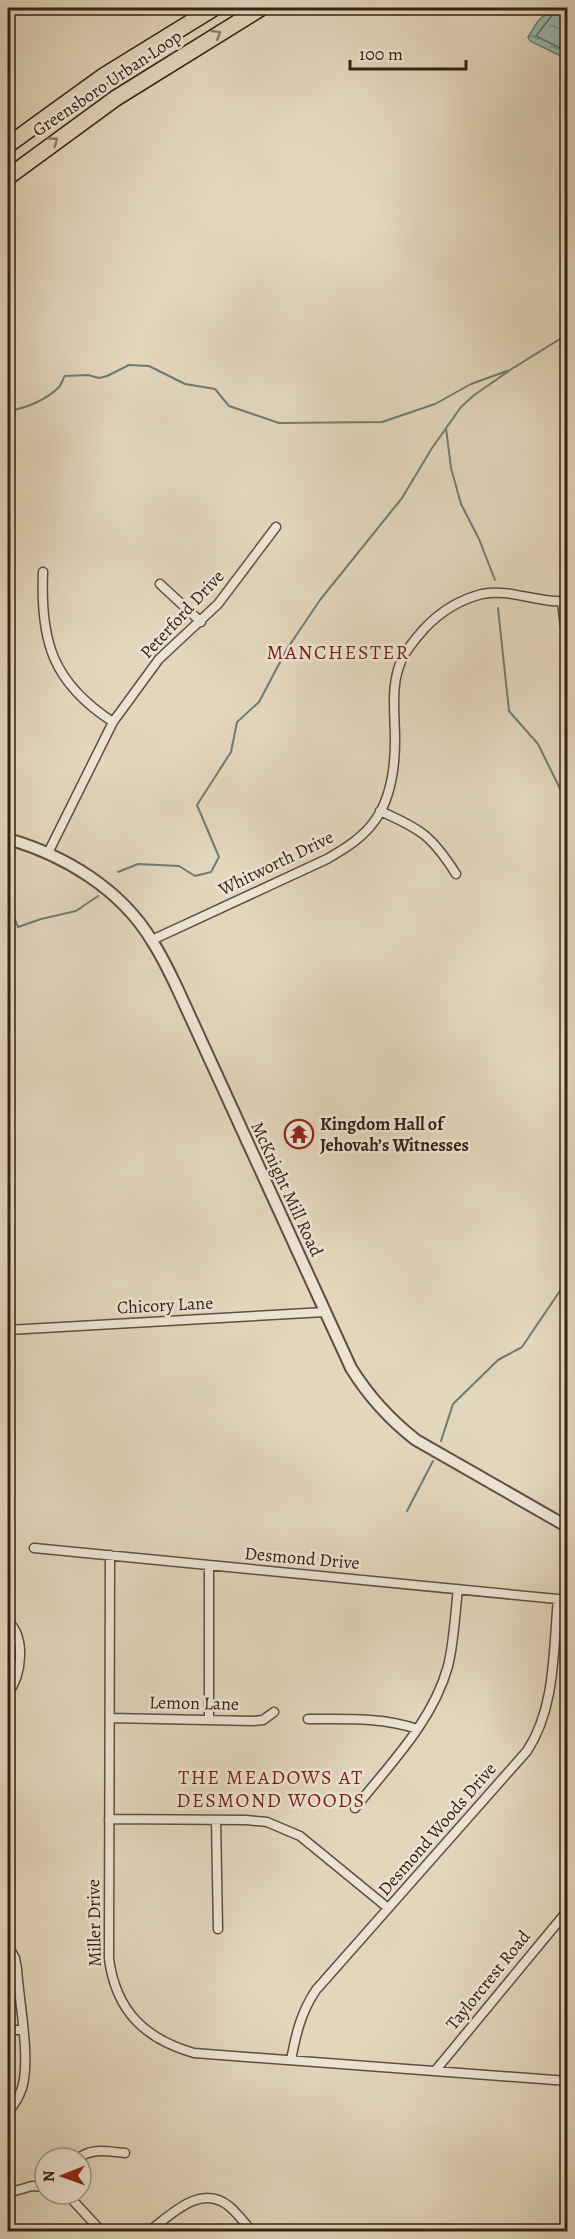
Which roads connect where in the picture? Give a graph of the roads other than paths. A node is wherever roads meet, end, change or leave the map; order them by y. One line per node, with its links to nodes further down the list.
1 (214, 8): 3 (highway, Greensboro Urban Loop)
2 (261, 8): 4 (highway, Greensboro Urban Loop, one-way to 2)
3 (8, 146)
4 (8, 177)
5 (276, 527): 9 (street, Peterford Drive)
6 (43, 572): 11 (street)
7 (160, 584): 9 (street)
8 (565, 601): 10 (street); 12 (street, Whitworth Drive)
9 (201, 622): 11 (street, Peterford Drive)
10 (567, 650)
11 (113, 722): 14 (street, Peterford Drive)
12 (380, 811): 15 (street); 16 (street, Whitworth Drive)
13 (8, 839): 14 (street, McKnight Mill Road)
14 (48, 853): 16 (street, McKnight Mill Road)
15 (456, 874)
16 (152, 940): 17 (street, McKnight Mill Road)
17 (325, 1312): 18 (street, Chicory Lane); 19 (street, McKnight Mill Road)
18 (8, 1330)
19 (567, 1527)
20 (34, 1548): 21 (street, Desmond Drive)
21 (110, 1555): 22 (street, Desmond Drive); 28 (street, Miller Drive)
22 (209, 1566): 23 (street, Desmond Drive); 30 (street)
23 (458, 1589): 24 (street, Desmond Drive); 31 (street)
24 (563, 1599): 35 (street, Desmond Woods Drive)
25 (8, 1621): 26 (street)
26 (8, 1693)
27 (274, 1712): 30 (street, Lemon Lane)
28 (110, 1718): 30 (street, Lemon Lane); 33 (street, Miller Drive)
29 (308, 1719): 31 (street)
30 (209, 1720)
31 (417, 1729): 32 (street)
32 (355, 1808)
33 (109, 1819): 34 (street); 41 (street, Miller Drive)
34 (216, 1820): 35 (street); 37 (street)
35 (388, 1908): 41 (street, Desmond Woods Drive)
36 (566, 1913): 42 (street, Taylorcrest Road)
37 (218, 1929)
38 (8, 1946): 40 (street)
39 (8, 2030): 40 (street)
40 (22, 2030): 44 (street)
41 (291, 2060): 42 (street, Miller Drive)
42 (435, 2071): 43 (street, Miller Drive)
43 (567, 2081)
44 (8, 2112)
45 (93, 2151): 46 (street)
46 (125, 2153)
47 (33, 2186): 48 (street)
48 (8, 2193)
49 (78, 2206): 50 (street)
50 (102, 2232)
51 (148, 2232): 52 (street)
52 (252, 2232)

